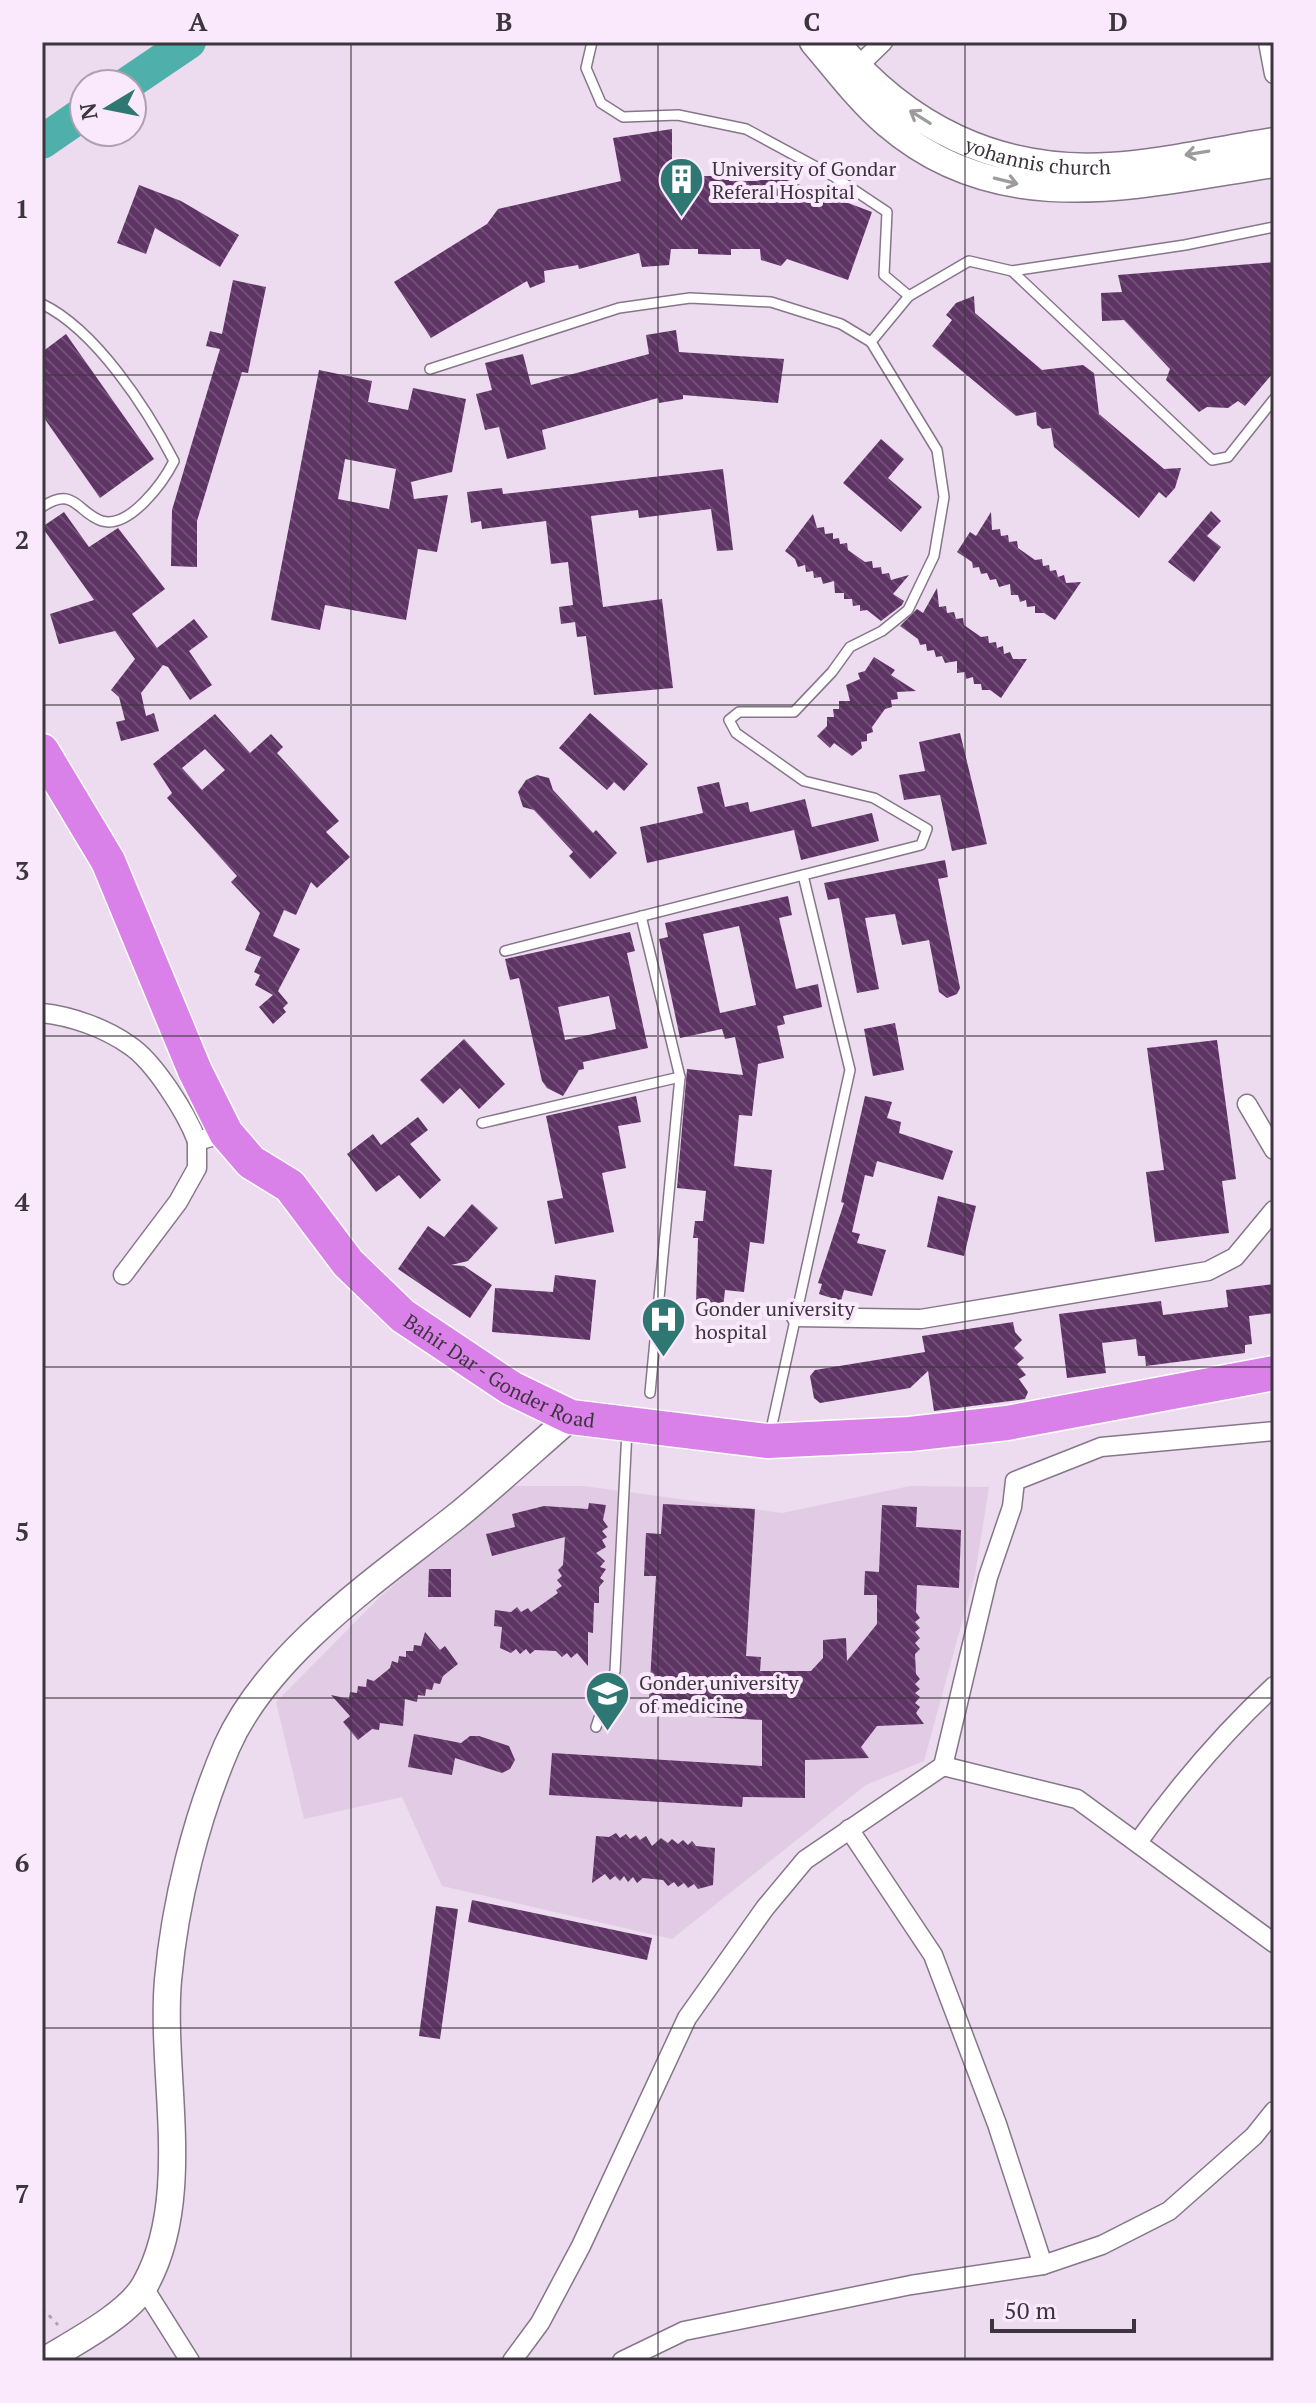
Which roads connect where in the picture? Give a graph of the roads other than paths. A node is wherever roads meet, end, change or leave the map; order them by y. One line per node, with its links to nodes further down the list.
1 (592, 42): 13 (lane)
2 (813, 42): 6 (street)
3 (836, 42): 6 (street)
4 (883, 42): 6 (street)
5 (1268, 42): 7 (street)
6 (851, 73): 10 (street)
7 (1274, 74)
8 (1274, 141): 10 (street, yohannis church, one-way to 10)
9 (1274, 164): 10 (street)
10 (1058, 178)
11 (1274, 227): 12 (lane)
12 (1012, 271): 13 (lane); 17 (lane)
13 (909, 296): 15 (lane)
14 (42, 304): 18 (lane)
15 (871, 342): 16 (lane); 20 (lane)
16 (430, 369)
17 (1274, 399)
18 (42, 507)
19 (42, 751): 27 (highway, Bahir Dar - Gonder Road)
20 (803, 875): 21 (lane); 31 (lane)
21 (641, 916): 22 (lane); 24 (lane)
22 (505, 951)
23 (42, 1013): 27 (street)
24 (680, 1077): 26 (lane); 33 (lane)
25 (1247, 1104): 28 (street)
26 (482, 1123)
27 (212, 1137): 30 (street); 34 (highway, Bahir Dar - Gonder Road)
28 (1274, 1150)
29 (1274, 1210): 31 (street)
30 (123, 1275)
31 (796, 1317): 37 (lane)
32 (1274, 1373): 37 (highway, Bahir Dar - Gonder Road)
33 (650, 1393)
34 (571, 1417): 35 (highway, Bahir Dar - Gonder Road); 46 (street)
35 (628, 1423): 37 (highway, Bahir Dar - Gonder Road); 39 (lane)
36 (1274, 1431): 40 (street)
37 (768, 1441)
38 (1274, 1686): 42 (street)
39 (596, 1727)
40 (943, 1766): 41 (street); 42 (street)
41 (849, 1829): 45 (street); 49 (street)
42 (1138, 1842): 43 (street)
43 (1274, 1943)
44 (1274, 2111): 45 (street)
45 (1043, 2265): 50 (street)
46 (144, 2288): 47 (street); 48 (street)
47 (44, 2361)
48 (190, 2361)
49 (512, 2361)
50 (622, 2361)

